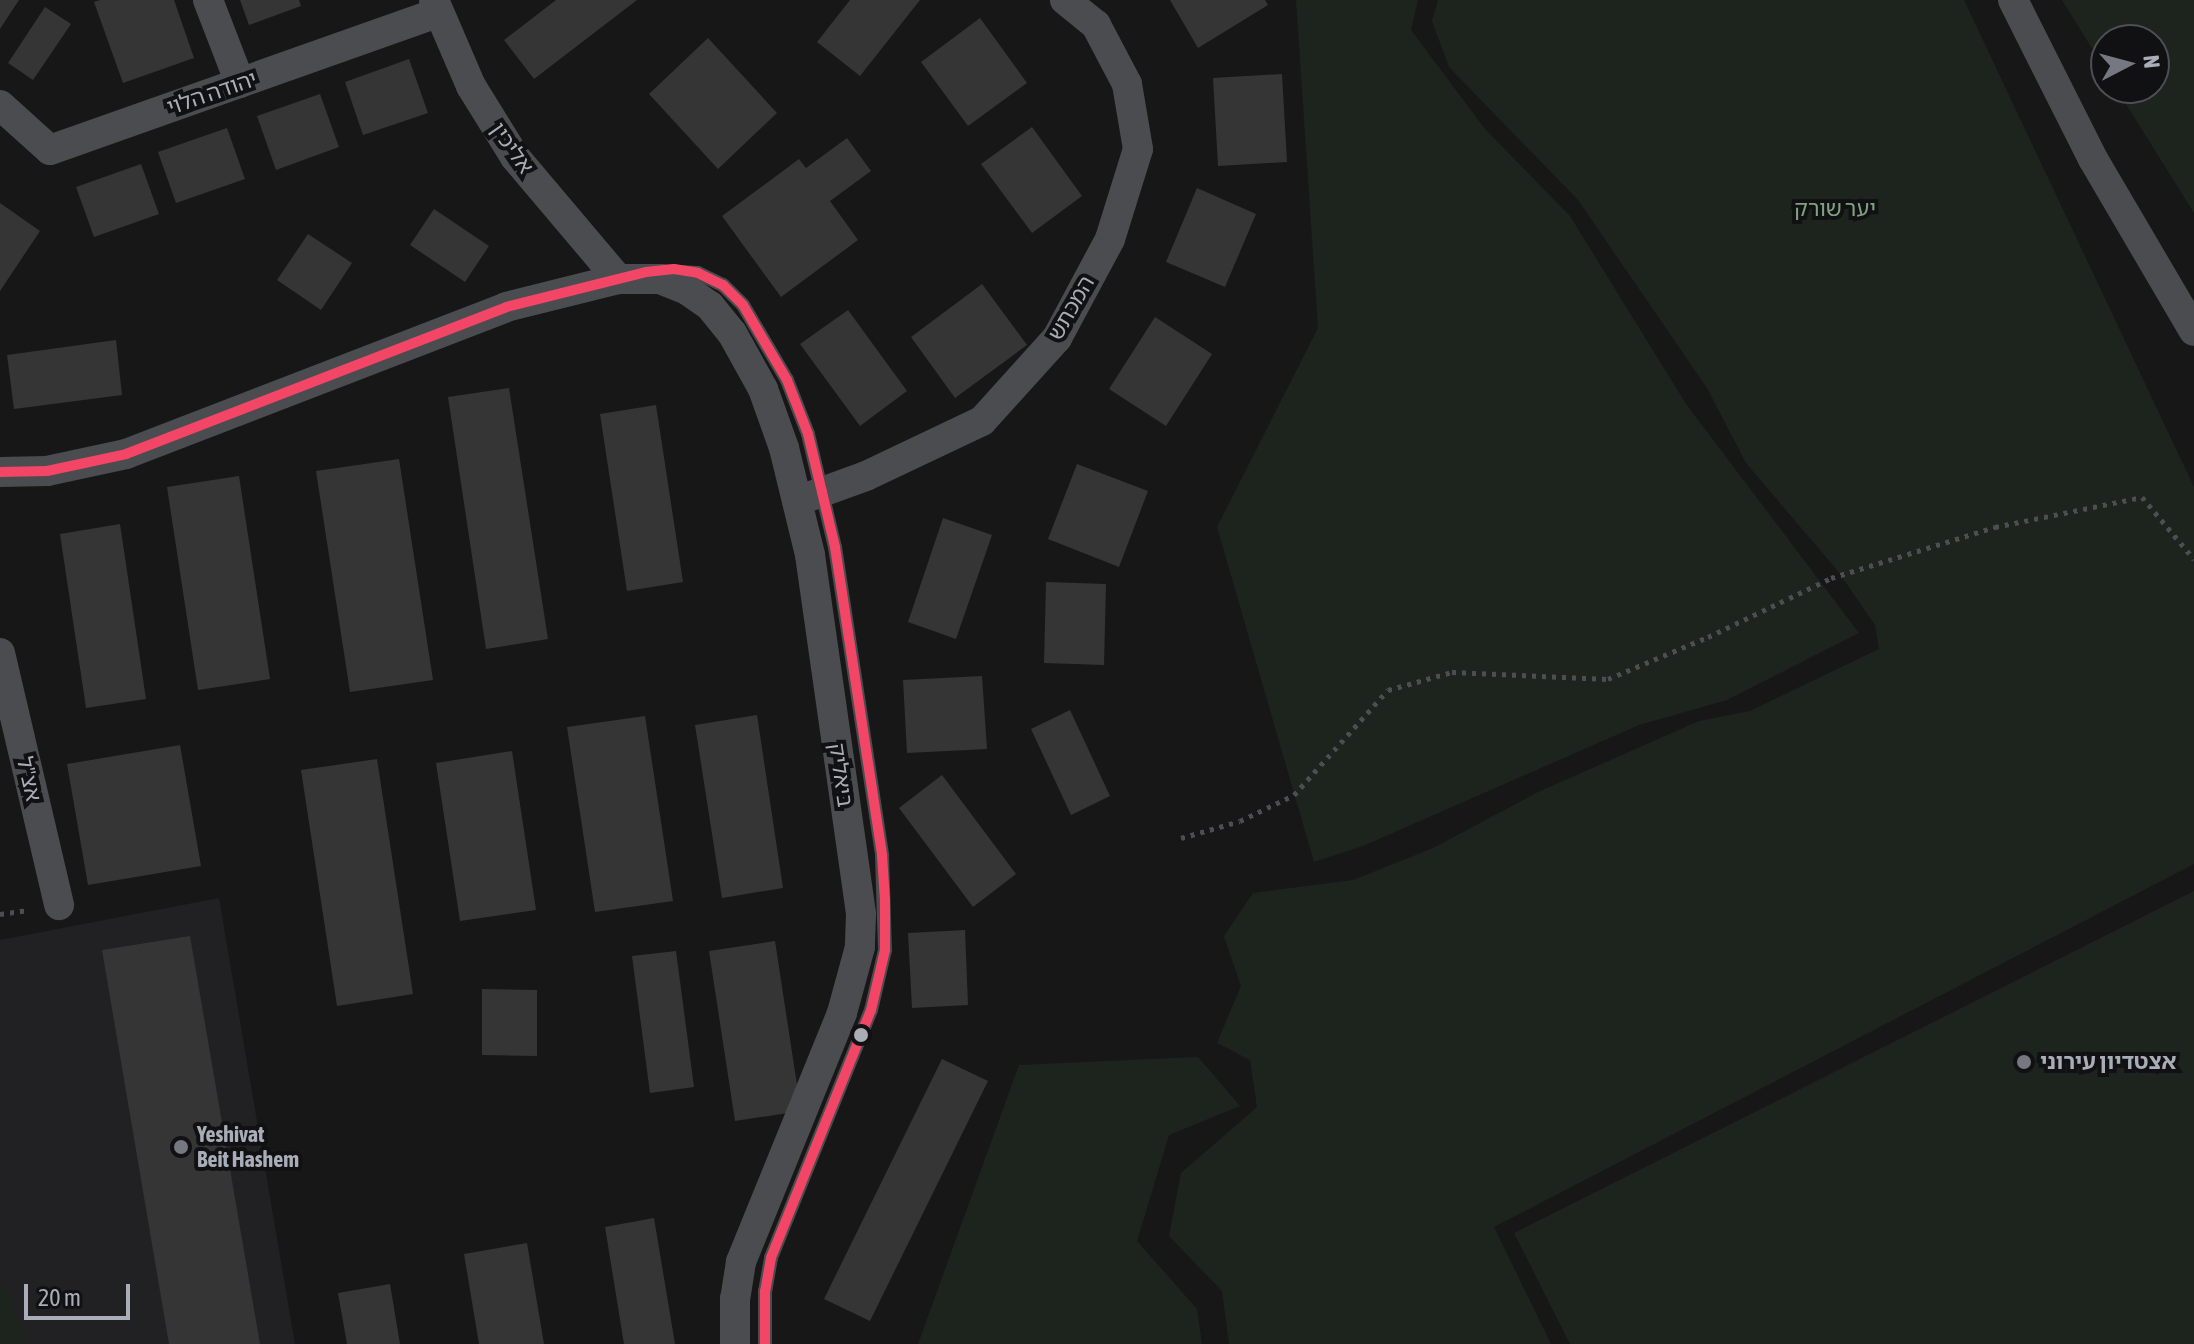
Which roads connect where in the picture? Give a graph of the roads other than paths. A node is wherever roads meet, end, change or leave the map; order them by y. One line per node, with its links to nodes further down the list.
1 (208, 0): 5 (street)
2 (1065, 0): 10 (street, המכתש)
3 (2013, 0): 8 (street)
4 (436, 7): 5 (street, יהודה הלוי); 7 (street, אליכין)
5 (240, 83): 6 (street, יהודה הלוי)
6 (0, 105)
7 (618, 279): 9 (street, ביאליק); 10 (street, ביאליק)
8 (2194, 331)
9 (0, 472)
10 (810, 496): 13 (street, ביאליק); 14 (lane, ביאליק)
11 (0, 653): 12 (street, אצ"ל)
12 (59, 905)
13 (735, 1344)
14 (765, 1344)

